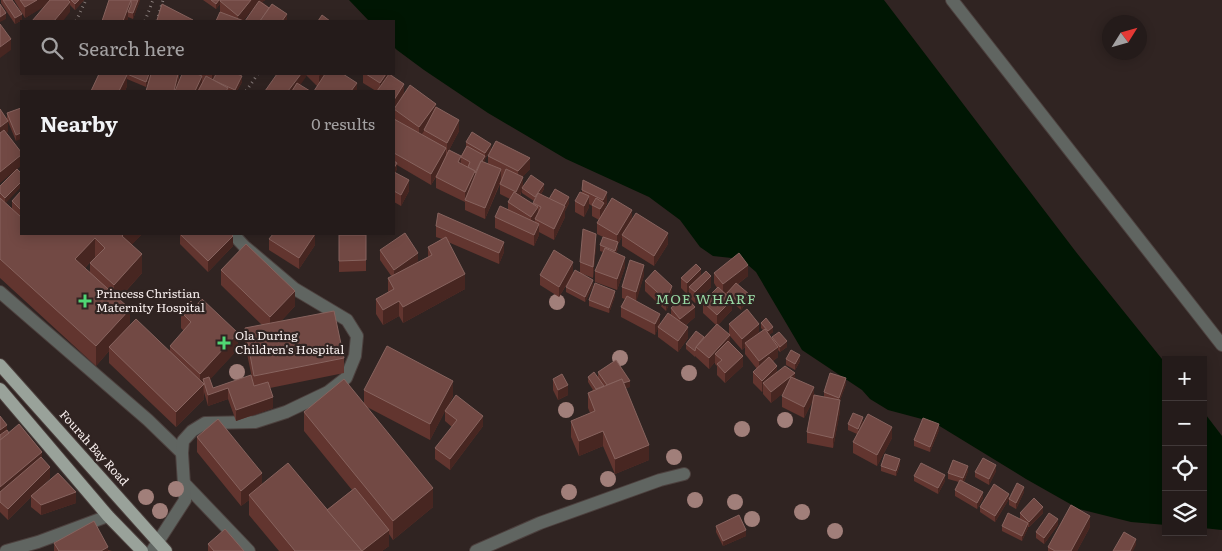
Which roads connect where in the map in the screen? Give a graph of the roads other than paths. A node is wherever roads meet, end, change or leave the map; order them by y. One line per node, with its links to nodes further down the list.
1 (952, 0): 4 (street)
2 (234, 235): 7 (street)
3 (0, 292): 7 (street)
4 (1222, 345)
5 (0, 365): 11 (main road, Fourah Bay Road)
6 (0, 389): 10 (main road)
7 (182, 453): 9 (street)
8 (684, 474): 15 (street)
9 (184, 483): 11 (street); 14 (street)
10 (108, 516): 12 (street); 13 (main road)
11 (159, 548)
12 (6, 551)
13 (142, 551)
14 (249, 551)
15 (476, 551)

